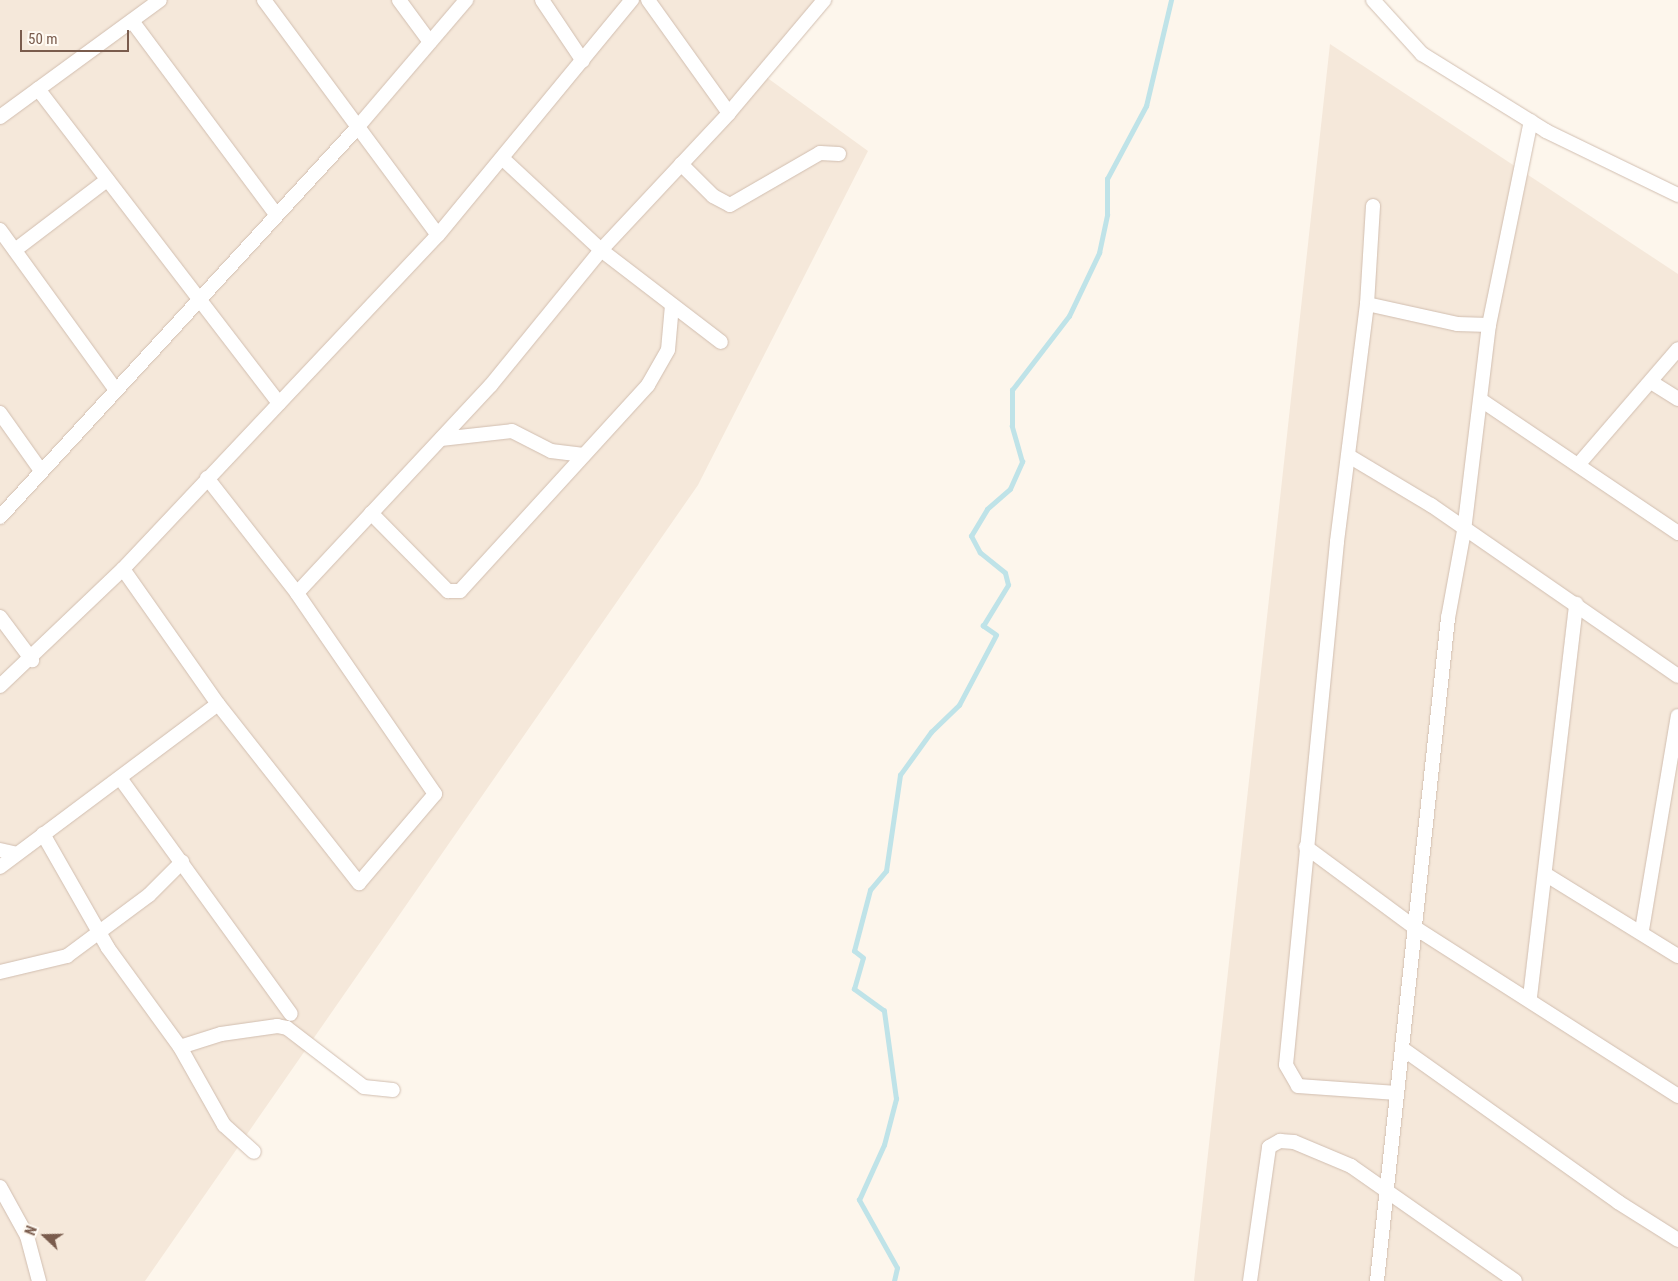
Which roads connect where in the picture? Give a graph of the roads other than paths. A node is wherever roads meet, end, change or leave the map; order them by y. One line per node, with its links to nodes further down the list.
1 (160, 0): 10 (street)
2 (264, 0): 17 (street)
3 (399, 0): 11 (street)
4 (466, 0): 11 (street)
5 (542, 0): 12 (street)
6 (632, 0): 12 (street)
7 (648, 0): 14 (street)
8 (824, 0): 14 (street)
9 (1372, 0): 16 (street)
10 (132, 21): 13 (street); 24 (street)
11 (430, 42): 17 (street)
12 (583, 61): 19 (street)
13 (38, 89): 15 (street); 21 (street)
14 (729, 113): 20 (street)
15 (0, 117)
16 (1531, 121): 22 (street); 32 (street)
17 (356, 129): 24 (street); 26 (street)
18 (839, 154): 20 (street)
19 (503, 159): 26 (street); 28 (street)
20 (681, 164): 28 (street)
21 (107, 180): 27 (street); 29 (street)
22 (1678, 195)
23 (1374, 206): 30 (street)
24 (276, 214): 29 (street)
25 (0, 230): 27 (street)
26 (438, 235): 39 (street)
27 (15, 250): 36 (street)
28 (601, 250): 31 (street); 41 (street)
29 (196, 298): 36 (street); 39 (street)
30 (1367, 304): 32 (street); 43 (street)
31 (672, 305): 33 (street); 42 (street)
32 (1489, 325): 38 (street)
33 (721, 342)
34 (1678, 349): 35 (street)
35 (1651, 382): 37 (street); 44 (street)
36 (115, 389): 45 (street)
37 (1678, 399)
38 (1481, 400): 44 (street); 49 (street)
39 (279, 403): 46 (street)
40 (0, 413): 45 (street)
41 (441, 439): 42 (street); 47 (street)
42 (584, 455): 47 (street)
43 (1350, 456): 49 (street); 62 (street)
44 (1578, 465): 50 (street)
45 (42, 472): 48 (street)
46 (208, 478): 51 (street); 52 (street)
47 (371, 513): 52 (street)
48 (0, 517)
49 (1464, 531): 53 (street); 68 (street)
50 (1678, 533)
51 (123, 569): 55 (street); 58 (street)
52 (297, 593): 58 (street)
53 (1576, 604): 56 (street); 67 (street)
54 (0, 617): 55 (street)
55 (32, 660): 57 (street)
56 (1678, 676)
57 (0, 686)
58 (218, 704): 60 (street)
59 (1678, 716): 70 (street)
60 (120, 778): 61 (street); 65 (street)
61 (43, 834): 64 (street); 69 (street)
62 (1306, 847): 68 (street); 78 (street)
63 (0, 850): 64 (street)
64 (17, 854): 66 (street)
65 (182, 862): 69 (street); 74 (street)
66 (0, 867)
67 (1545, 874): 70 (street); 73 (street)
68 (1417, 929): 73 (street); 76 (street)
69 (100, 930): 72 (street); 75 (street)
70 (1642, 930): 71 (street)
71 (1678, 956)
72 (0, 972)
73 (1530, 997): 79 (street)
74 (291, 1014)
75 (180, 1047): 77 (street); 80 (street)
76 (1403, 1049): 78 (street); 83 (street)
77 (393, 1090)
78 (1397, 1094): 82 (street)
79 (1678, 1096)
80 (254, 1152)
81 (0, 1187): 84 (street)
82 (1386, 1192): 85 (street); 86 (street); 87 (street)
83 (1678, 1240)
84 (39, 1281)
85 (1250, 1281)
86 (1377, 1281)
87 (1515, 1281)

